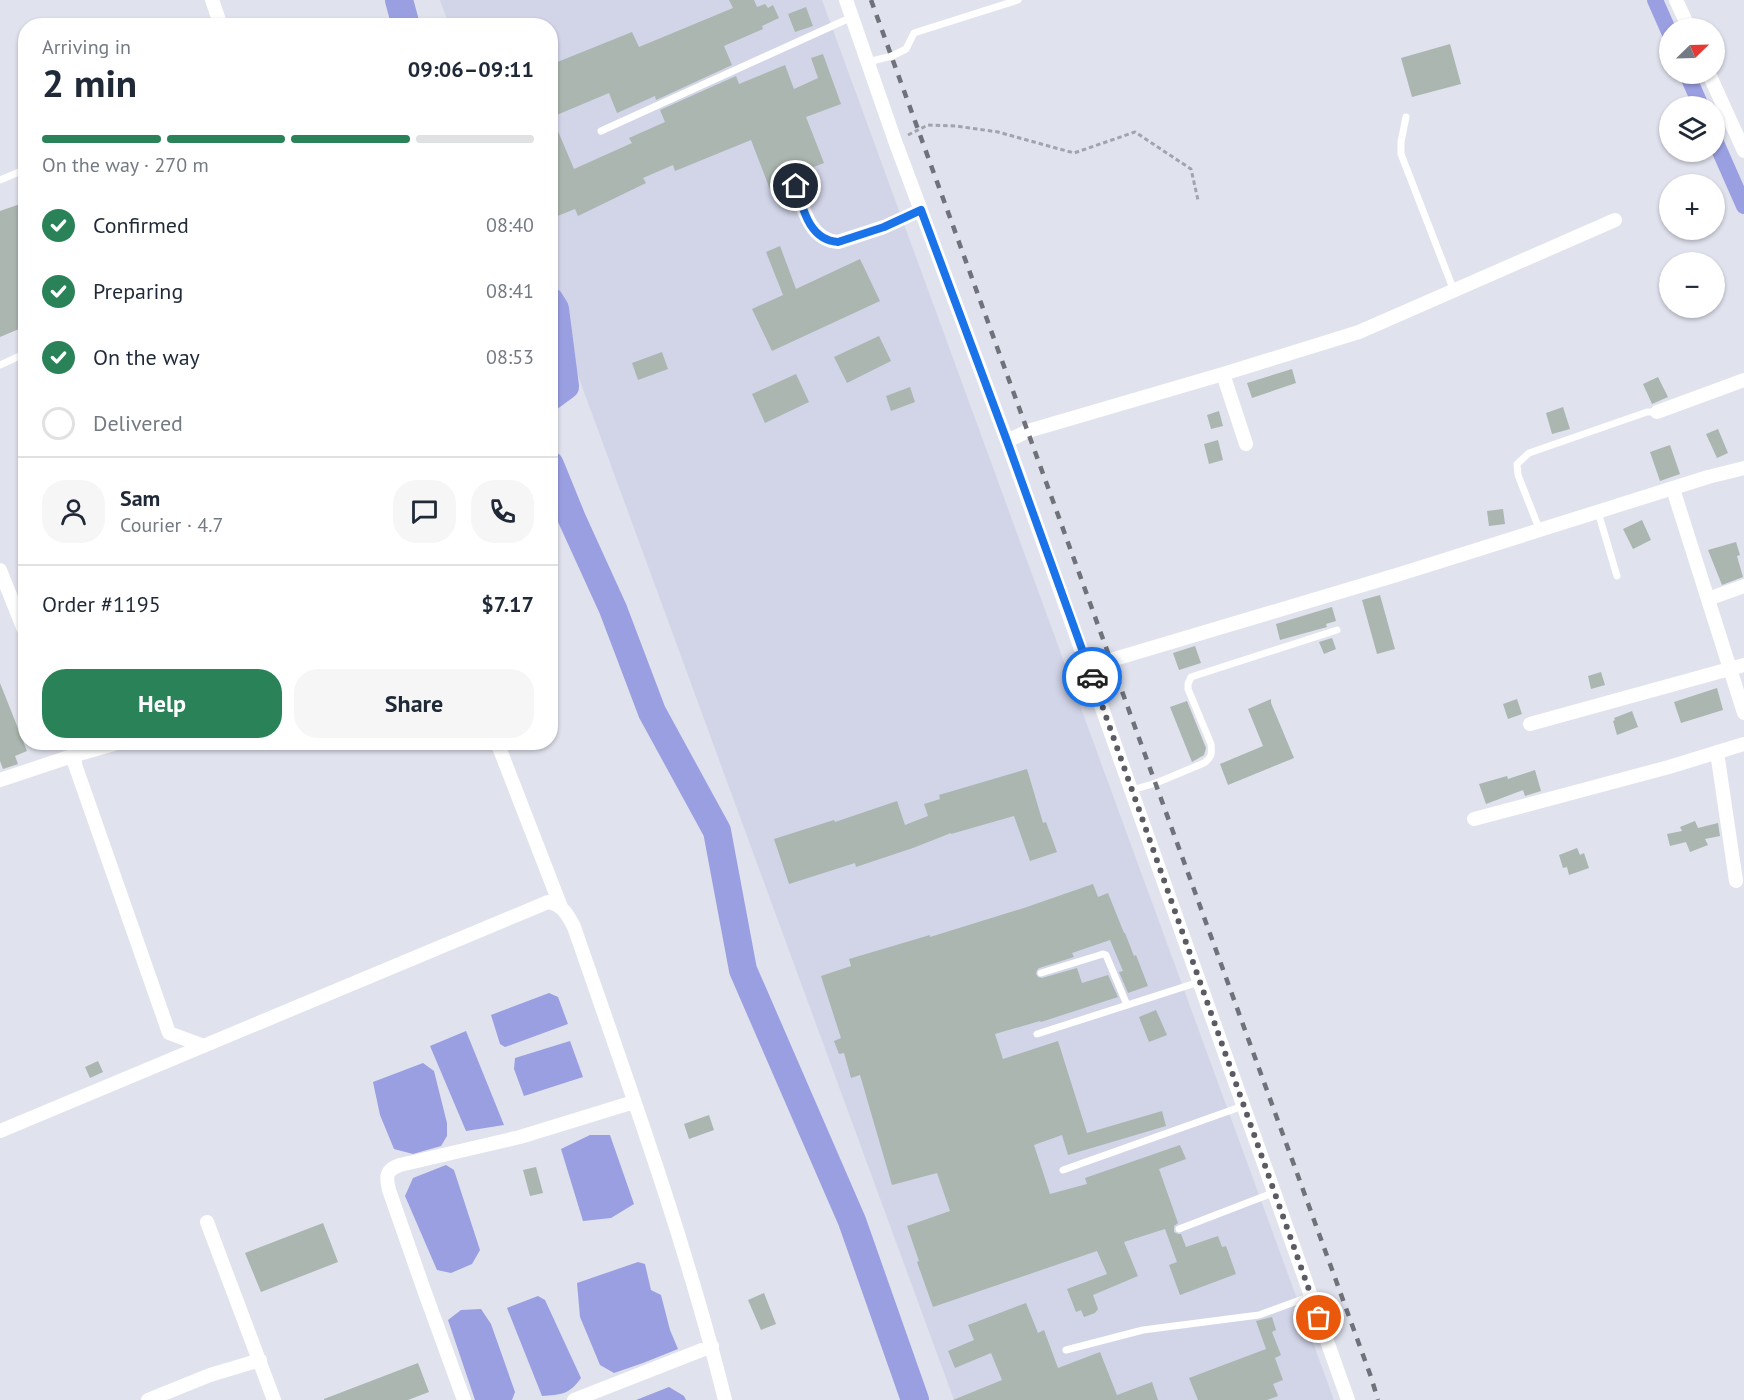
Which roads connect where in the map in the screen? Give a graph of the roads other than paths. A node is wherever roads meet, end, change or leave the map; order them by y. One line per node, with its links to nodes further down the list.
1 (212, 0): 6 (street)
2 (846, 0): 5 (street)
3 (1018, 0): 8 (lane)
4 (1676, 0): 7 (street)
5 (852, 17): 8 (street); 12 (lane)
6 (218, 18)
7 (1684, 18)
8 (868, 62): 17 (street)
9 (1714, 84): 11 (street)
10 (1407, 117): 19 (lane)
11 (1739, 129): 13 (street)
12 (602, 130)
13 (1744, 151)
14 (18, 172): 15 (lane)
15 (0, 180)
16 (796, 186): 17 (street)
17 (921, 210): 25 (street)
18 (1615, 220): 19 (street)
19 (1454, 291): 22 (street)
20 (18, 357): 21 (lane)
21 (0, 365)
22 (1223, 374): 25 (street); 26 (street)
23 (1744, 380): 24 (street)
24 (1657, 412): 30 (lane)
25 (1007, 441): 38 (street)
26 (1246, 444)
27 (1744, 468): 28 (street)
28 (1673, 489): 29 (street); 34 (street)
29 (1598, 512): 30 (street); 32 (lane)
30 (1540, 531): 38 (street)
31 (0, 570): 35 (street)
32 (1617, 576)
33 (1744, 586): 34 (street)
34 (1708, 599): 39 (street)
35 (18, 605)
36 (1337, 630): 49 (lane)
37 (1744, 665): 39 (street)
38 (1088, 668): 49 (street)
39 (1730, 669): 40 (street); 41 (street)
40 (1744, 713)
41 (1530, 724)
42 (1744, 744): 46 (street)
43 (70, 750): 47 (street)
44 (93, 750): 47 (street)
45 (500, 750): 52 (street)
46 (1717, 752): 50 (street); 51 (street)
47 (72, 756): 48 (street); 57 (street)
48 (0, 780)
49 (1132, 790): 54 (street)
50 (1474, 819)
51 (1736, 881)
52 (561, 907): 57 (street); 58 (street)
53 (1041, 973): 55 (lane)
54 (1199, 982): 55 (lane); 59 (street)
55 (1127, 1005): 56 (lane)
56 (1037, 1034)
57 (204, 1046): 60 (street)
58 (634, 1102): 66 (street); 72 (street)
59 (1243, 1106): 61 (lane); 62 (street)
60 (0, 1131)
61 (1063, 1170)
62 (1275, 1192): 64 (lane); 65 (street)
63 (207, 1222): 68 (street)
64 (1179, 1229)
65 (1311, 1296): 67 (lane); 69 (street)
66 (712, 1346): 73 (street); 74 (street)
67 (1066, 1350)
68 (260, 1360): 70 (street); 71 (street)
69 (1346, 1399)
70 (148, 1400)
71 (274, 1400)
72 (464, 1400)
73 (574, 1400)
74 (725, 1400)

